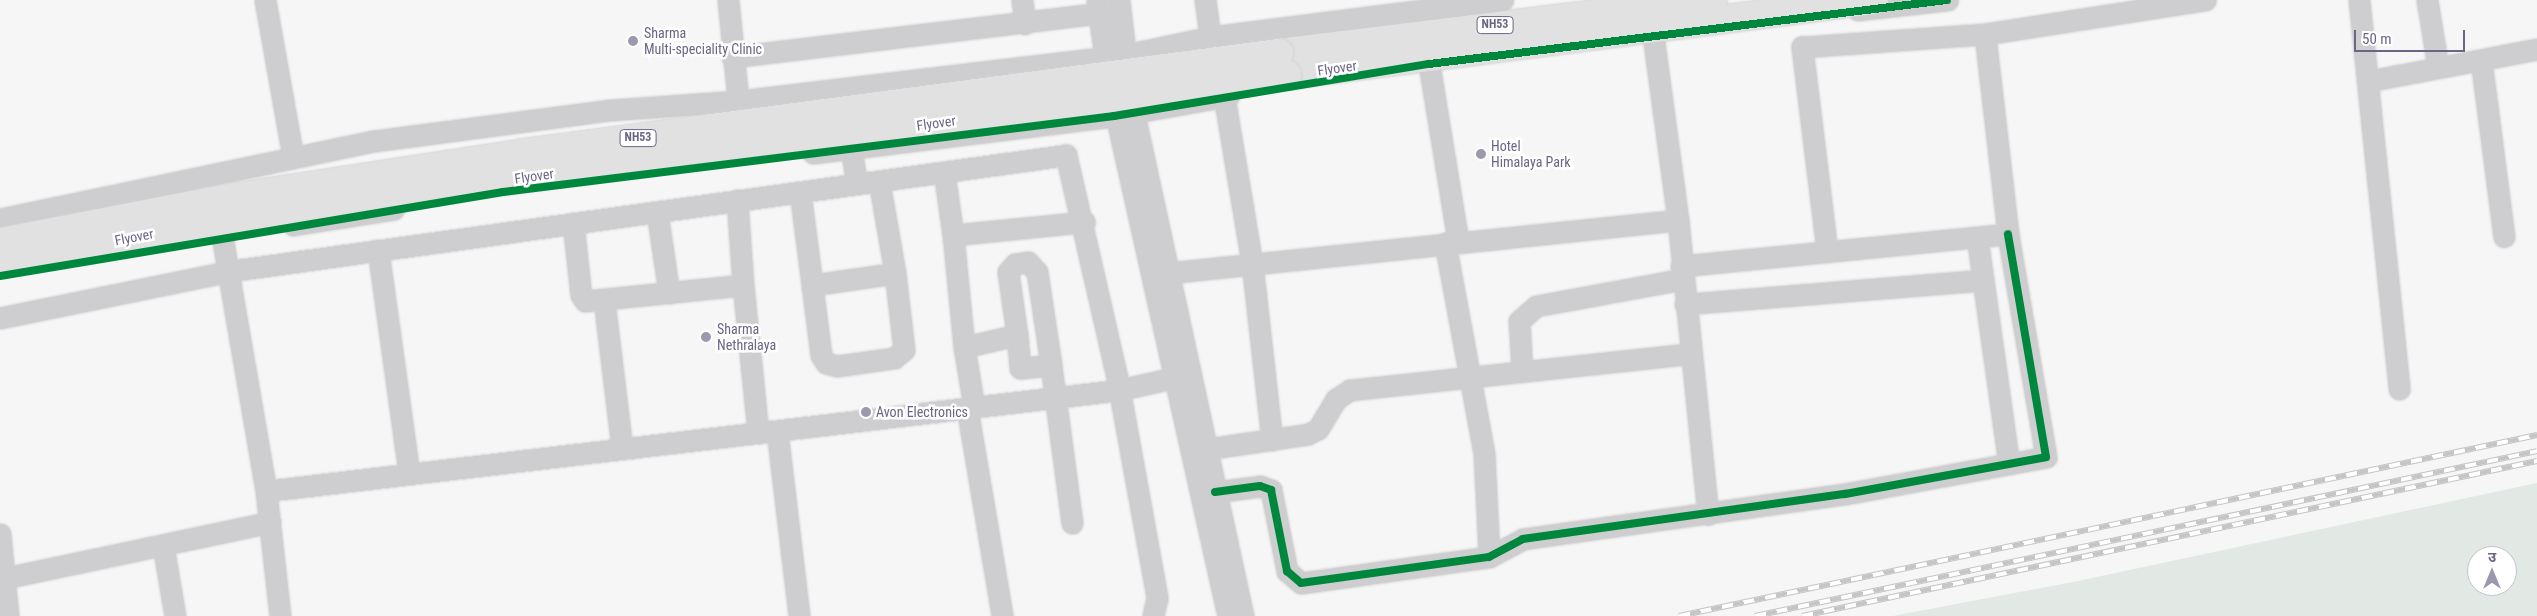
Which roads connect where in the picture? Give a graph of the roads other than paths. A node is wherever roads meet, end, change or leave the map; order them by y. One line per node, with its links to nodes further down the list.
1 (265, 0): 31 (street)
2 (728, 0): 20 (street)
3 (1022, 0): 14 (street)
4 (1119, 0): 19 (street)
5 (1205, 0): 17 (street)
6 (1504, 0): 17 (street)
7 (1713, 0): 47 (highway, Flyover / NH53, bridge)
8 (1874, 0): 51 (highway, Flyover / NH53, bridge)
9 (1947, 0): 16 (street)
10 (2205, 0): 15 (street)
11 (2359, 0): 26 (street)
12 (2427, 0): 24 (street)
13 (1098, 6): 14 (street); 21 (street)
14 (1025, 24): 20 (street)
15 (1985, 34): 42 (street); 50 (street)
16 (1653, 35): 23 (street); 39 (street)
17 (1210, 37): 19 (street)
18 (2537, 49): 22 (street)
19 (1125, 55): 21 (street); 25 (street)
20 (732, 57): 28 (street)
21 (1103, 58): 25 (street); 28 (street)
22 (2480, 60): 24 (street); 46 (street)
23 (1429, 64): 27 (street); 48 (street)
24 (2438, 67): 26 (street)
25 (1119, 80): 29 (street)
26 (2368, 81): 72 (street)
27 (1224, 96): 29 (street); 52 (street)
28 (738, 100): 31 (street)
29 (1123, 114): 30 (street); 55 (street); 71 (street)
30 (852, 148): 34 (street); 43 (street)
31 (294, 157): 38 (street)
32 (944, 172): 33 (street); 40 (street); 44 (street)
33 (879, 181): 34 (street); 56 (street)
34 (857, 184): 35 (street)
35 (800, 192): 36 (street); 60 (street)
36 (737, 200): 37 (street); 59 (street)
37 (657, 212): 41 (street); 61 (street)
38 (0, 219)
39 (1678, 220): 48 (street); 54 (street)
40 (1084, 222): 44 (street); 73 (street)
41 (573, 223): 49 (street); 62 (street)
42 (2008, 234): 45 (street); 80 (street)
43 (222, 236): 53 (street); 57 (street)
44 (953, 236): 66 (street)
45 (1977, 237): 50 (street); 58 (street)
46 (2504, 237)
47 (0, 242)
48 (1452, 242): 52 (street); 70 (street)
49 (378, 250): 53 (street); 81 (street)
50 (1827, 251): 54 (street)
51 (0, 262)
52 (1252, 263): 55 (street); 77 (street)
53 (230, 271): 64 (street); 82 (street)
54 (1682, 272): 63 (street); 69 (street)
55 (1167, 273): 79 (street)
56 (895, 274): 60 (street); 60 (street)
57 (0, 276)
58 (1983, 280): 63 (street); 80 (street)
59 (743, 285): 61 (street); 76 (street)
60 (812, 285)
61 (669, 293): 62 (street)
62 (604, 300): 78 (street)
63 (1685, 304): 67 (street)
64 (0, 318)
65 (1017, 335): 66 (street); 68 (street); 68 (street)
66 (964, 347): 75 (street)
67 (1689, 354): 69 (street); 84 (street)
68 (1051, 366): 74 (street)
69 (1522, 370): 70 (street)
70 (1472, 374): 77 (street); 89 (street)
71 (1173, 378): 73 (street); 79 (street)
72 (2399, 389)
73 (1119, 390): 74 (street); 96 (street)
74 (1054, 398): 75 (street); 86 (street)
75 (971, 408): 76 (street); 95 (street)
76 (767, 432): 78 (street); 94 (street)
77 (1272, 440): 79 (street)
78 (622, 449): 81 (street)
79 (1198, 451): 83 (street); 97 (street)
80 (2009, 464): 84 (street)
81 (409, 474): 82 (street)
82 (266, 491): 85 (street)
83 (1215, 492): 89 (street); 98 (street)
84 (1708, 514): 89 (street)
85 (270, 522): 88 (street); 93 (street)
86 (1072, 523)
87 (0, 534): 90 (street)
88 (164, 545): 90 (street); 92 (street)
89 (1489, 557)
90 (5, 578): 91 (street)
91 (4, 612)
92 (175, 616)
93 (280, 616)
94 (799, 616)
95 (1002, 616)
96 (1153, 616)
97 (1228, 616)
98 (1243, 616)

